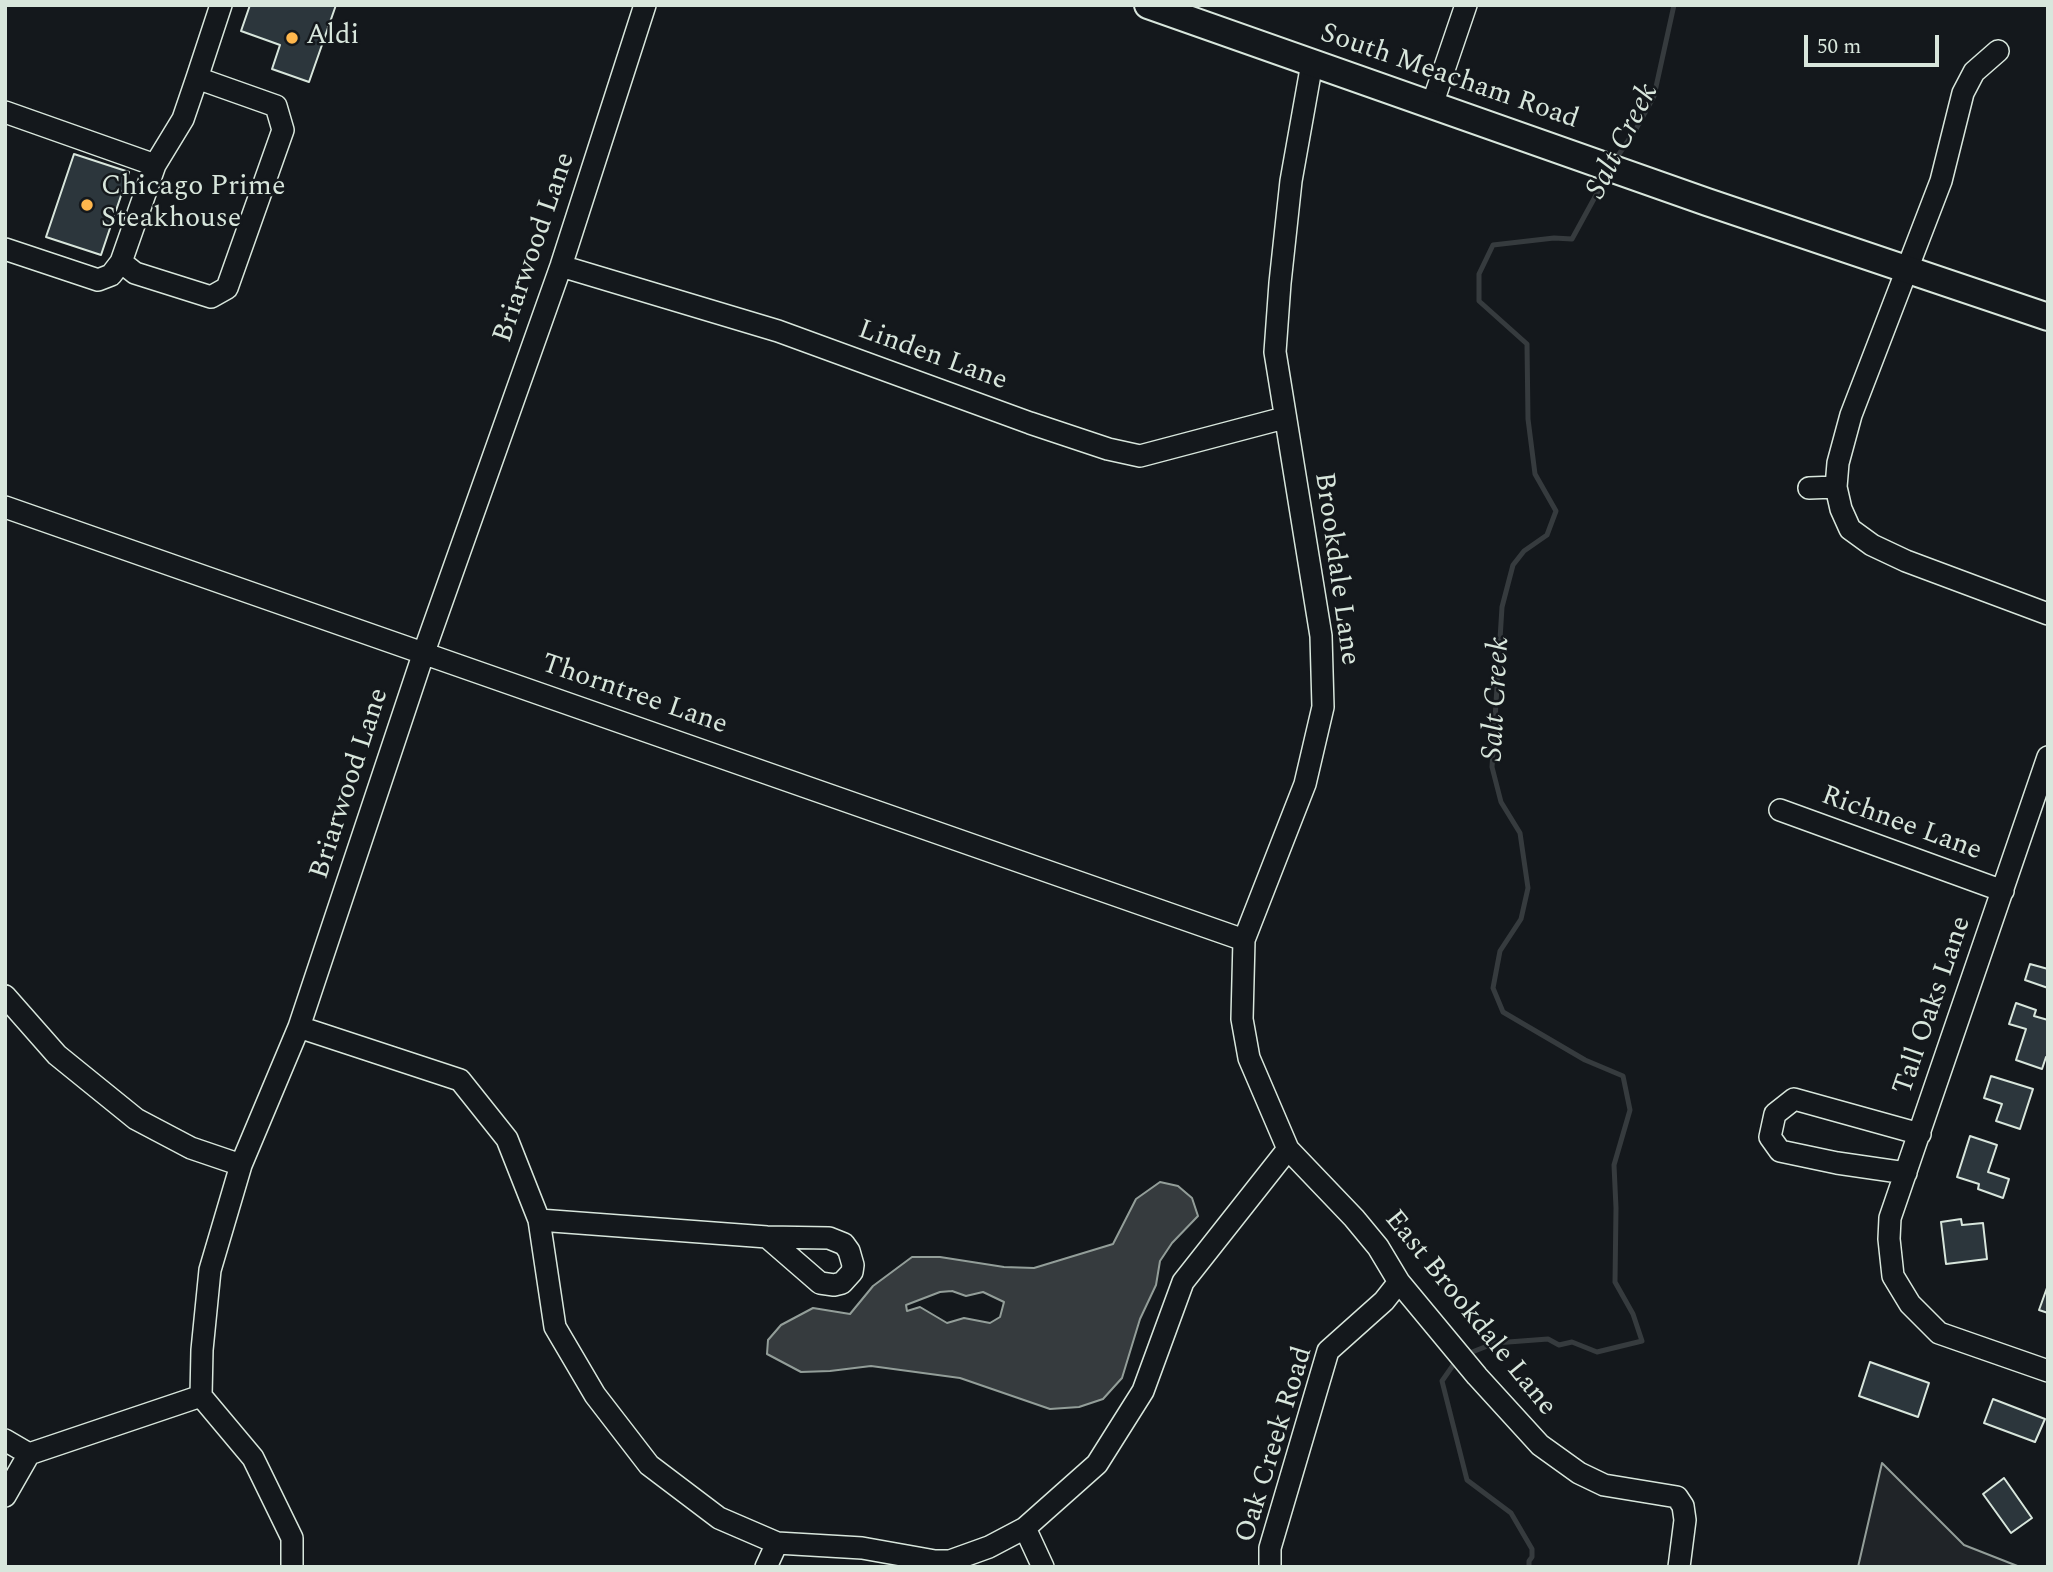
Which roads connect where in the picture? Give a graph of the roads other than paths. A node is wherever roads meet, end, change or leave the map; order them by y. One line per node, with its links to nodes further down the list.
1 (221, 5): 7 (street)
2 (645, 5): 13 (street, Briarwood Lane)
3 (1148, 5): 6 (main road, South Meacham Road)
4 (1466, 5): 8 (street)
5 (1998, 51): 14 (street)
6 (1312, 63): 8 (main road, South Meacham Road); 16 (street, Brookdale Lane)
7 (197, 78): 10 (street); 12 (street)
8 (1432, 105): 14 (main road, South Meacham Road)
9 (5, 112): 10 (street)
10 (155, 165): 12 (street)
11 (5, 249): 12 (street)
12 (121, 262)
13 (561, 266): 16 (street, Linden Lane); 21 (street, Briarwood Lane)
14 (1906, 268): 15 (main road, South Meacham Road); 17 (street)
15 (2048, 317)
16 (1284, 418): 25 (street, Brookdale Lane)
17 (1836, 487): 18 (street); 20 (street)
18 (1809, 488)
19 (5, 507): 21 (street, Thorntree Lane)
20 (2048, 614)
21 (424, 652): 25 (street, Thorntree Lane); 27 (street, Briarwood Lane)
22 (2048, 757): 24 (street, Tall Oaks Lane)
23 (1780, 810): 24 (street, Richnee Lane)
24 (2003, 891): 28 (street, Tall Oaks Lane)
25 (1244, 940): 29 (street, Brookdale Lane)
26 (5, 996): 30 (street)
27 (299, 1027): 30 (street, Briarwood Lane); 32 (street)
28 (1920, 1134): 31 (street, Tall Oaks Lane); 31 (street)
29 (1289, 1149): 34 (street, East Brookdale Lane); 40 (street)
30 (242, 1165): 36 (street, Briarwood Lane)
31 (1906, 1173): 35 (street, Tall Oaks Lane)
32 (539, 1220): 33 (street); 41 (street)
33 (767, 1237)
34 (1399, 1282): 45 (street, Oak Creek Road); 46 (street, East Brookdale Lane)
35 (2048, 1371)
36 (201, 1396): 38 (street); 42 (street)
37 (5, 1440): 38 (street)
38 (29, 1454): 39 (street)
39 (5, 1496)
40 (1025, 1528): 41 (street); 44 (street)
41 (777, 1543): 43 (street)
42 (292, 1567)
43 (766, 1567)
44 (1044, 1567)
45 (1270, 1567)
46 (1679, 1567)

